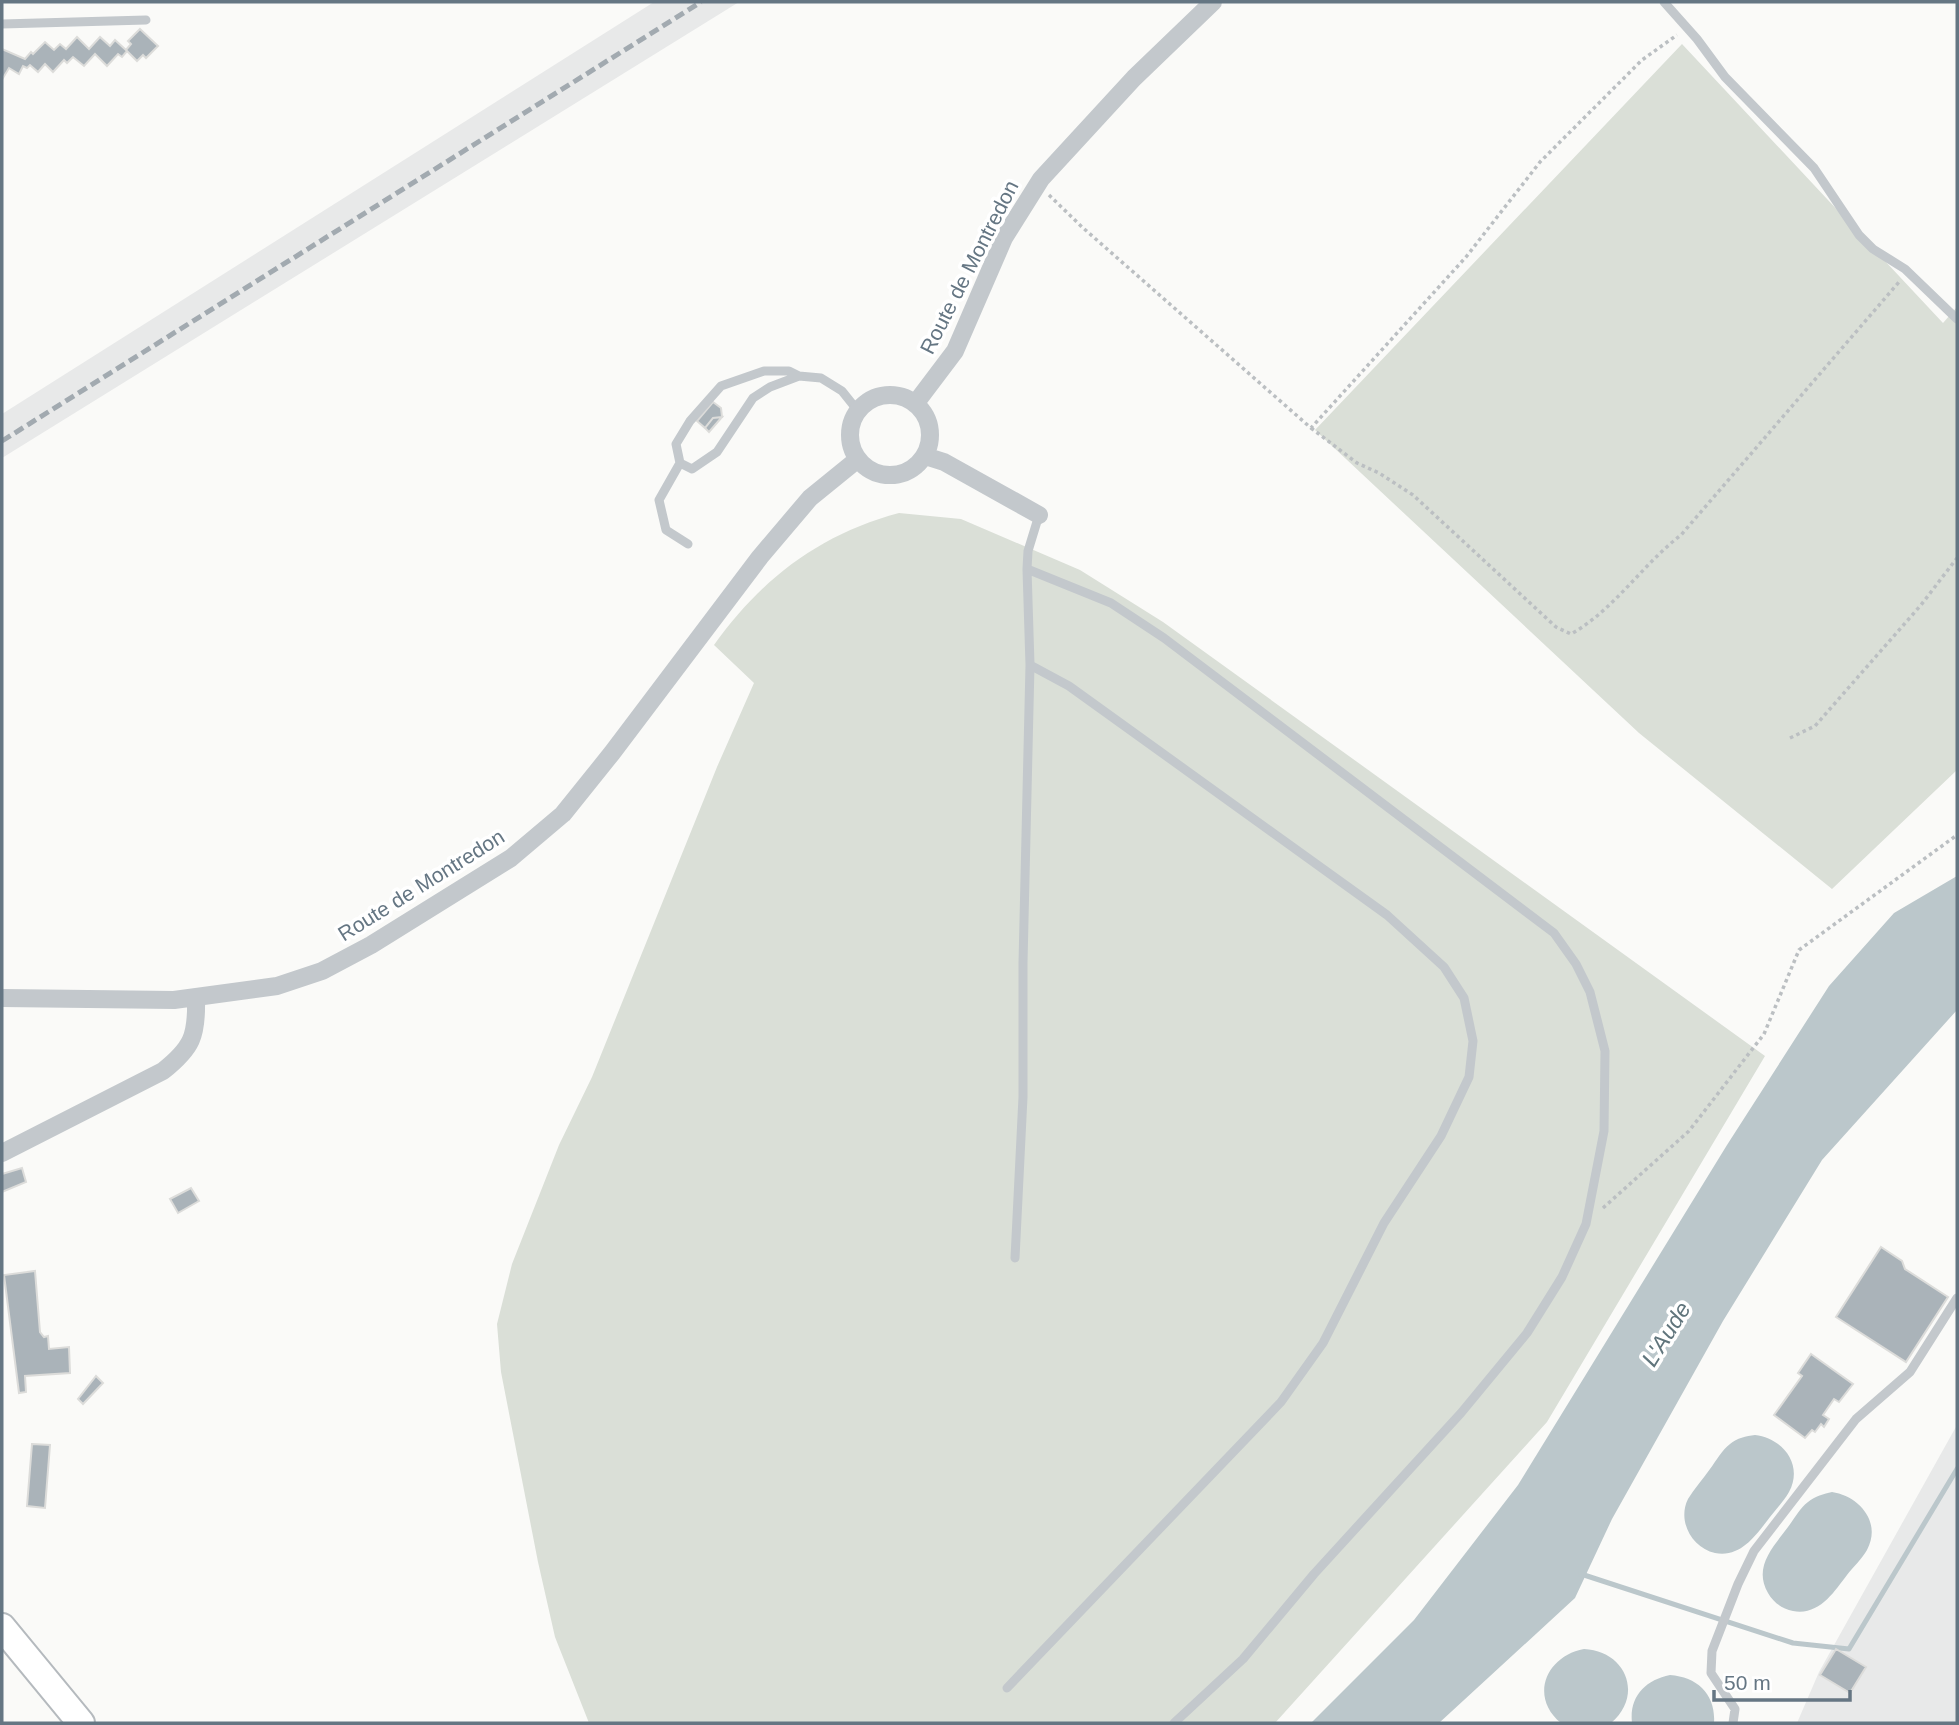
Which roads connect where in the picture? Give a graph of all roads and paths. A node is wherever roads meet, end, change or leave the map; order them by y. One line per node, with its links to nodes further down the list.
1 (1213, 2): 6 (street, Route de Montredon)
2 (1664, 2): 5 (lane)
3 (146, 20): 4 (lane)
4 (2, 24)
5 (1688, 28): 7 (lane); 12 (path)
6 (1037, 184): 10 (street, Route de Montredon); 12 (path)
7 (1905, 269): 8 (lane); 12 (path)
8 (1957, 319)
9 (799, 376): 11 (lane); 15 (lane); 15 (lane)
10 (915, 404): 11 (street); 13 (street)
11 (858, 411): 14 (street)
12 (1311, 428)
13 (925, 456): 14 (street); 16 (street)
14 (858, 459): 24 (street, Route de Montredon)
15 (680, 463): 17 (lane)
16 (1039, 515): 19 (lane)
17 (688, 544)
18 (1957, 558): 21 (path)
19 (1027, 569): 20 (lane); 26 (lane)
20 (1030, 665): 27 (lane); 30 (lane)
21 (1790, 738)
22 (1957, 835): 26 (path)
23 (2, 998): 24 (street, Route de Montredon)
24 (196, 999): 25 (street)
25 (2, 1153)
26 (1586, 1224): 32 (lane)
27 (1015, 1258)
28 (1957, 1298): 33 (lane)
29 (2, 1628): 31 (main road)
30 (1007, 1689)
31 (81, 1723)
32 (1174, 1723)
33 (1733, 1723)

